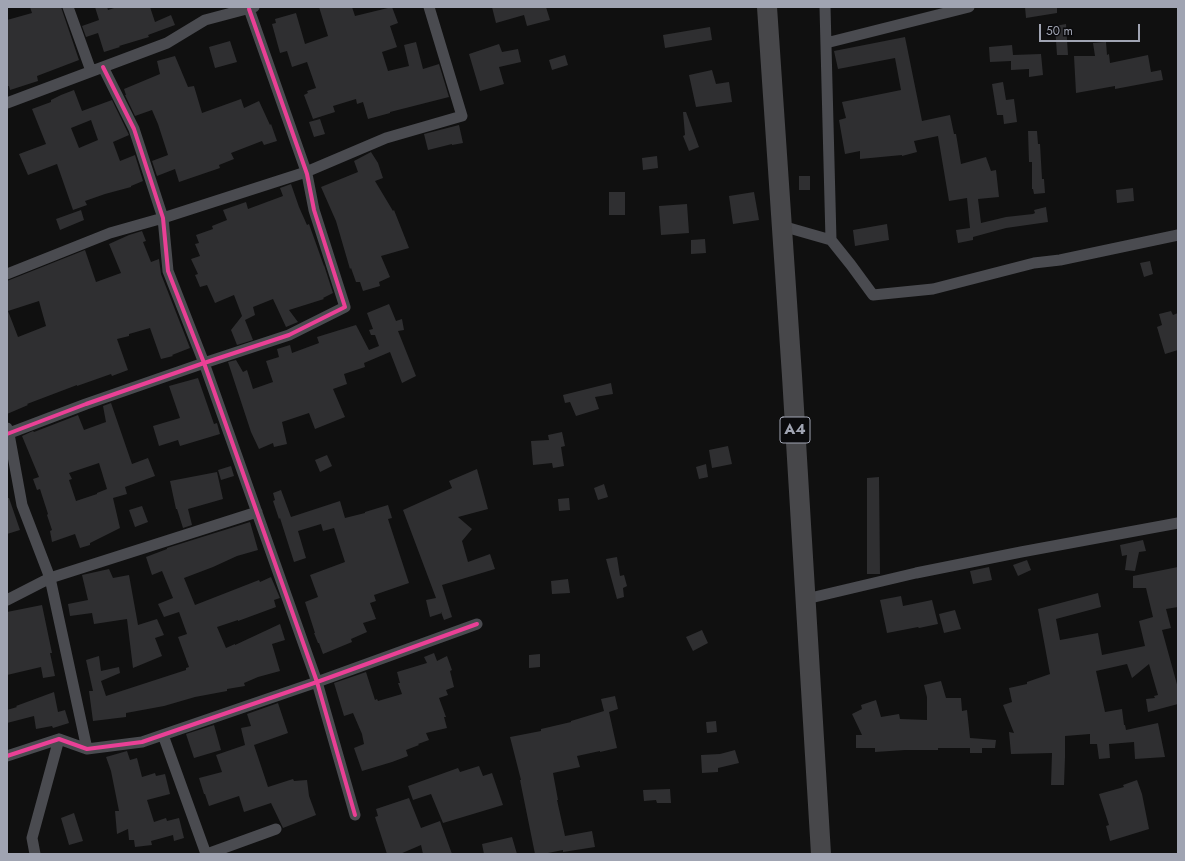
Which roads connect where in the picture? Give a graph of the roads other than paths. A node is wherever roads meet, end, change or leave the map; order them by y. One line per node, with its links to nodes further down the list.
1 (68, 7): 9 (street)
2 (429, 7): 11 (street)
3 (767, 7): 13 (highway, A4)
4 (825, 7): 7 (street)
5 (970, 7): 7 (street)
6 (251, 8): 8 (street); 11 (street)
7 (826, 43): 15 (street)
8 (103, 67): 9 (street); 12 (street)
9 (91, 72): 10 (street)
10 (7, 103)
11 (306, 172): 12 (street); 17 (street)
12 (163, 218): 16 (street); 17 (street)
13 (782, 226): 15 (street); 22 (highway, A4)
14 (1178, 235): 15 (street)
15 (831, 240)
16 (7, 274)
17 (204, 363): 18 (street); 19 (street)
18 (8, 432): 21 (street)
19 (257, 512): 21 (street); 25 (street)
20 (1178, 523): 22 (street)
21 (50, 578): 23 (street); 28 (street)
22 (806, 599): 34 (highway, A4)
23 (7, 600)
24 (477, 624): 25 (street)
25 (317, 682): 26 (street); 30 (street)
26 (163, 735): 28 (street); 33 (street)
27 (59, 739): 28 (street); 29 (street); 32 (street)
28 (87, 749)
29 (7, 756)
30 (355, 815)
31 (276, 829): 33 (street)
32 (35, 854)
33 (207, 854)
34 (821, 854)

